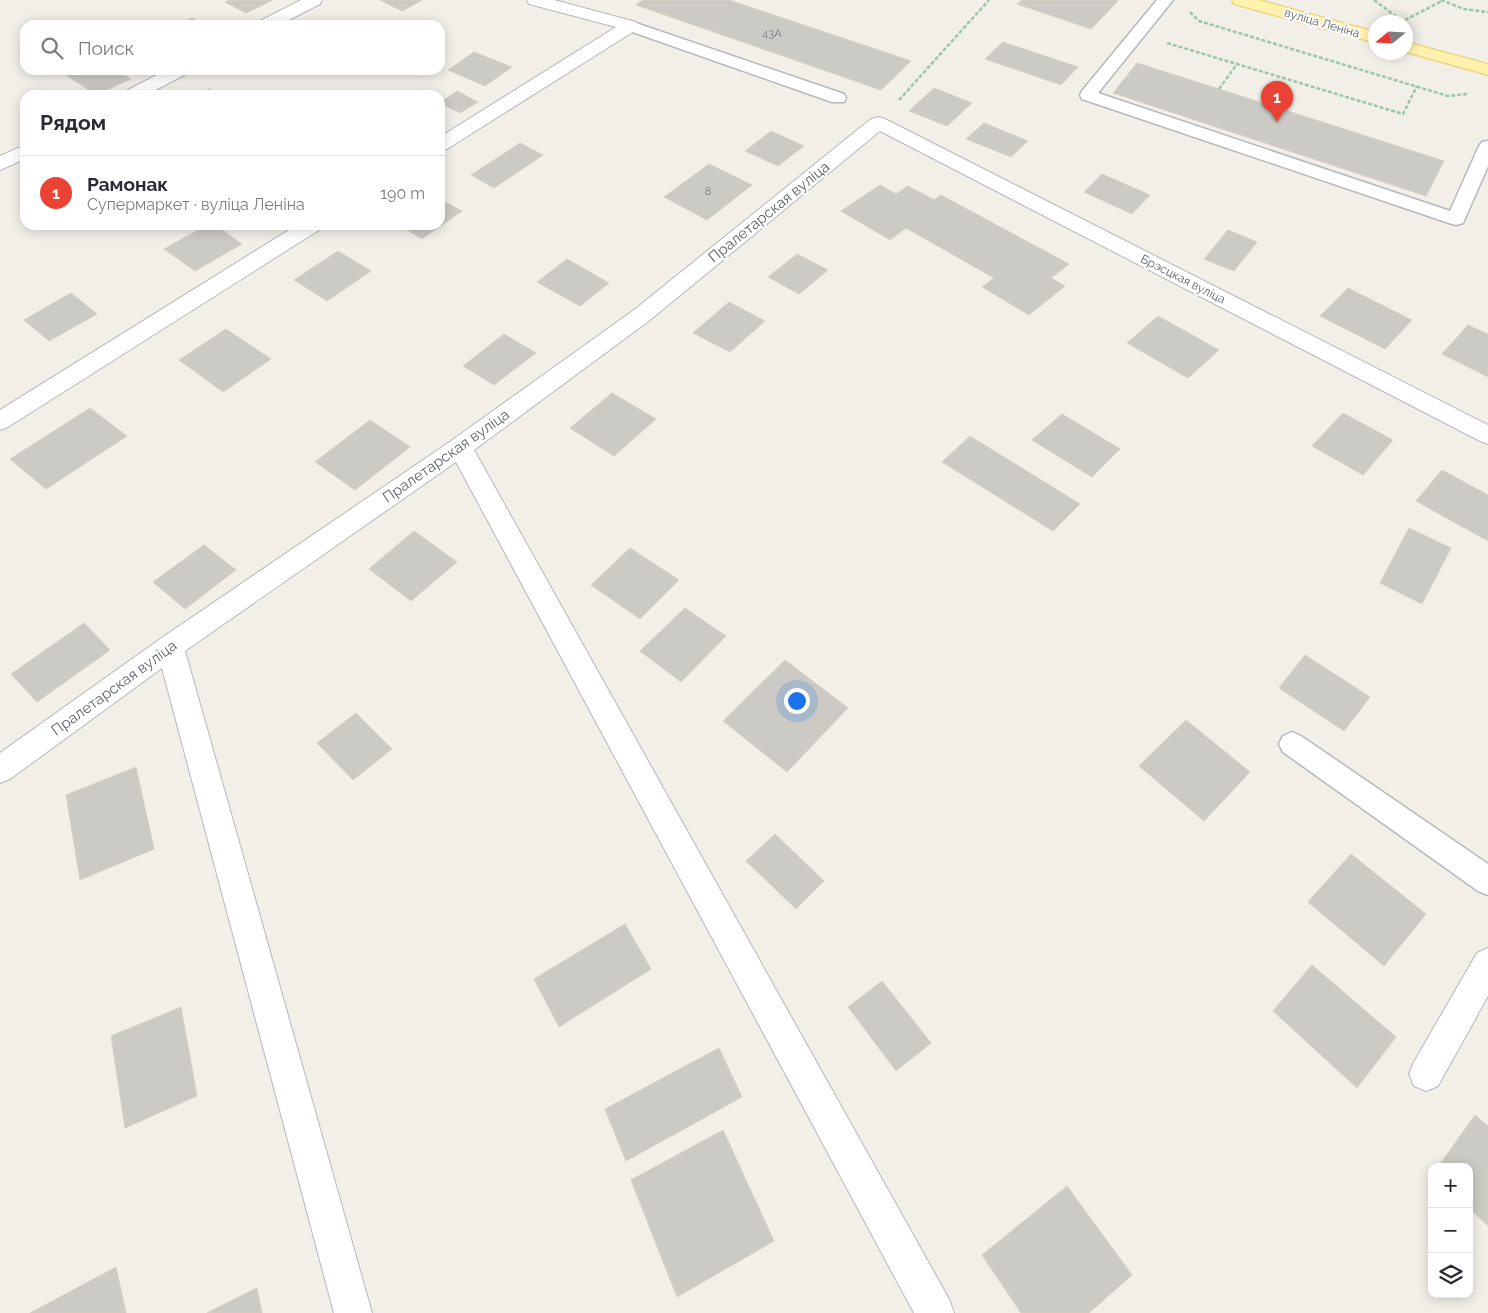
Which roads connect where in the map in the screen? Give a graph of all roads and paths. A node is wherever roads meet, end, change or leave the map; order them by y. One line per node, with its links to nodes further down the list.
1 (314, 0): 11 (street)
2 (989, 0): 24 (path)
3 (1240, 0): 14 (main road, вуліца Леніна)
4 (1374, 0): 9 (path)
5 (1442, 0): 8 (path); 10 (path)
6 (539, 1): 12 (street)
7 (1164, 1): 13 (lane); 19 (path)
8 (1488, 12)
9 (1394, 15)
10 (1413, 16)
11 (276, 20)
12 (630, 26): 23 (lane); 25 (street)
13 (1137, 34): 16 (path); 26 (lane)
14 (1368, 36)
15 (1413, 49): 17 (main road)
16 (1237, 64): 19 (path); 20 (path)
17 (1488, 70)
18 (170, 75): 21 (street)
19 (1417, 86): 22 (path)
20 (1219, 89)
21 (142, 90)
22 (1474, 94)
23 (838, 98)
24 (878, 123): 31 (street, Брэсцкая вуліца); 32 (street, Пралетарская вуліца)
25 (445, 142)
26 (1488, 146)
27 (20, 154): 28 (street)
28 (0, 164)
29 (304, 230): 30 (street)
30 (0, 421)
31 (1488, 435)
32 (460, 447): 33 (street, Пралетарская вуліца); 40 (street)
33 (170, 647): 35 (street, Пралетарская вуліца); 39 (street)
34 (1292, 744): 36 (lane)
35 (0, 770)
36 (1488, 881)
37 (1488, 964): 38 (street)
38 (1426, 1074)
39 (352, 1313)
40 (935, 1313)

